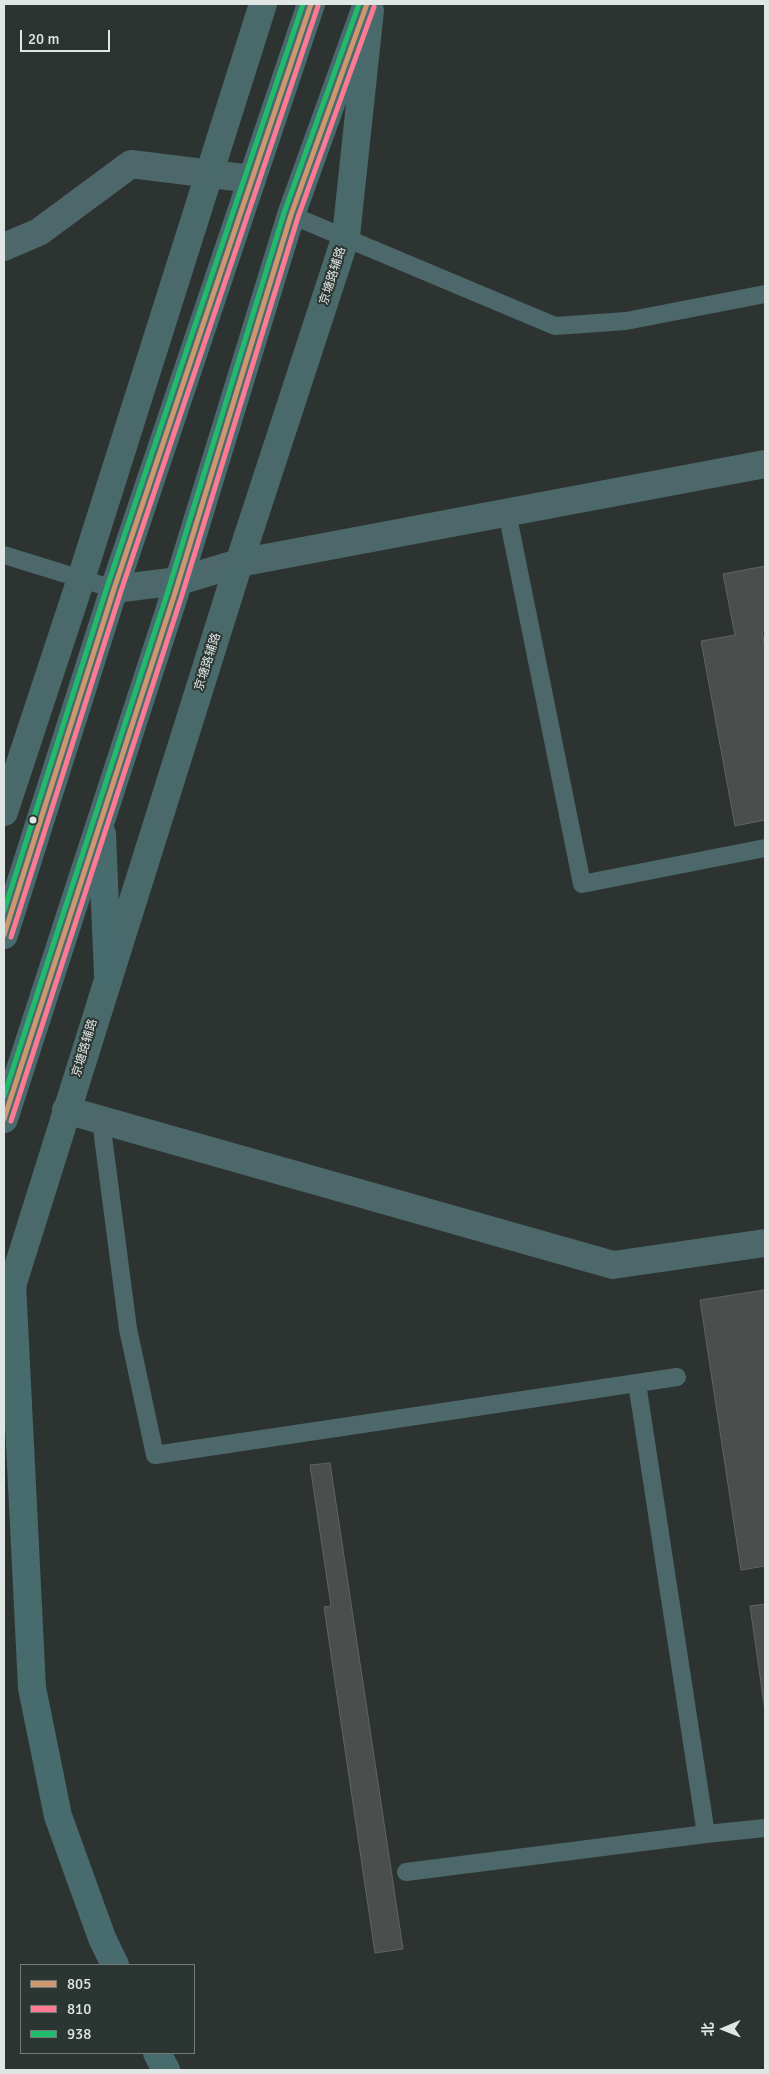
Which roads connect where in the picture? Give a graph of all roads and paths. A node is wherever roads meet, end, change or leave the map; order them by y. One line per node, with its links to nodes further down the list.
1 (263, 4): 5 (street)
2 (311, 4): 6 (highway)
3 (367, 4): 7 (highway)
4 (371, 4): 8 (street, 京塘路辅路)
5 (210, 174): 6 (street); 9 (street); 15 (street)
6 (252, 179): 17 (highway)
7 (291, 215): 8 (lane); 16 (highway)
8 (346, 236): 10 (lane); 14 (street, 京塘路辅路)
9 (4, 247)
10 (765, 294)
11 (765, 464): 12 (street)
12 (507, 512): 14 (street); 20 (lane)
13 (4, 555): 15 (lane)
14 (239, 563): 16 (street); 22 (street, 京塘路辅路)
15 (81, 578): 17 (lane); 18 (street)
16 (179, 581): 17 (street); 19 (highway)
17 (114, 589): 21 (highway)
18 (4, 812)
19 (102, 817): 22 (highway); 24 (highway)
20 (765, 848)
21 (4, 935)
22 (108, 975): 23 (street, 京塘路辅路)
23 (66, 1110): 25 (street); 27 (street, 京塘路辅路)
24 (4, 1119)
25 (101, 1120): 26 (street); 30 (lane)
26 (765, 1243)
27 (12, 1283): 28 (street, 京塘路辅路); 34 (highway)
28 (4, 1311)
29 (677, 1377): 30 (lane)
30 (637, 1383): 32 (lane)
31 (765, 1828): 32 (lane)
32 (706, 1834): 33 (lane)
33 (406, 1872)
34 (115, 1964)
35 (158, 2054): 36 (highway)
36 (166, 2070)

